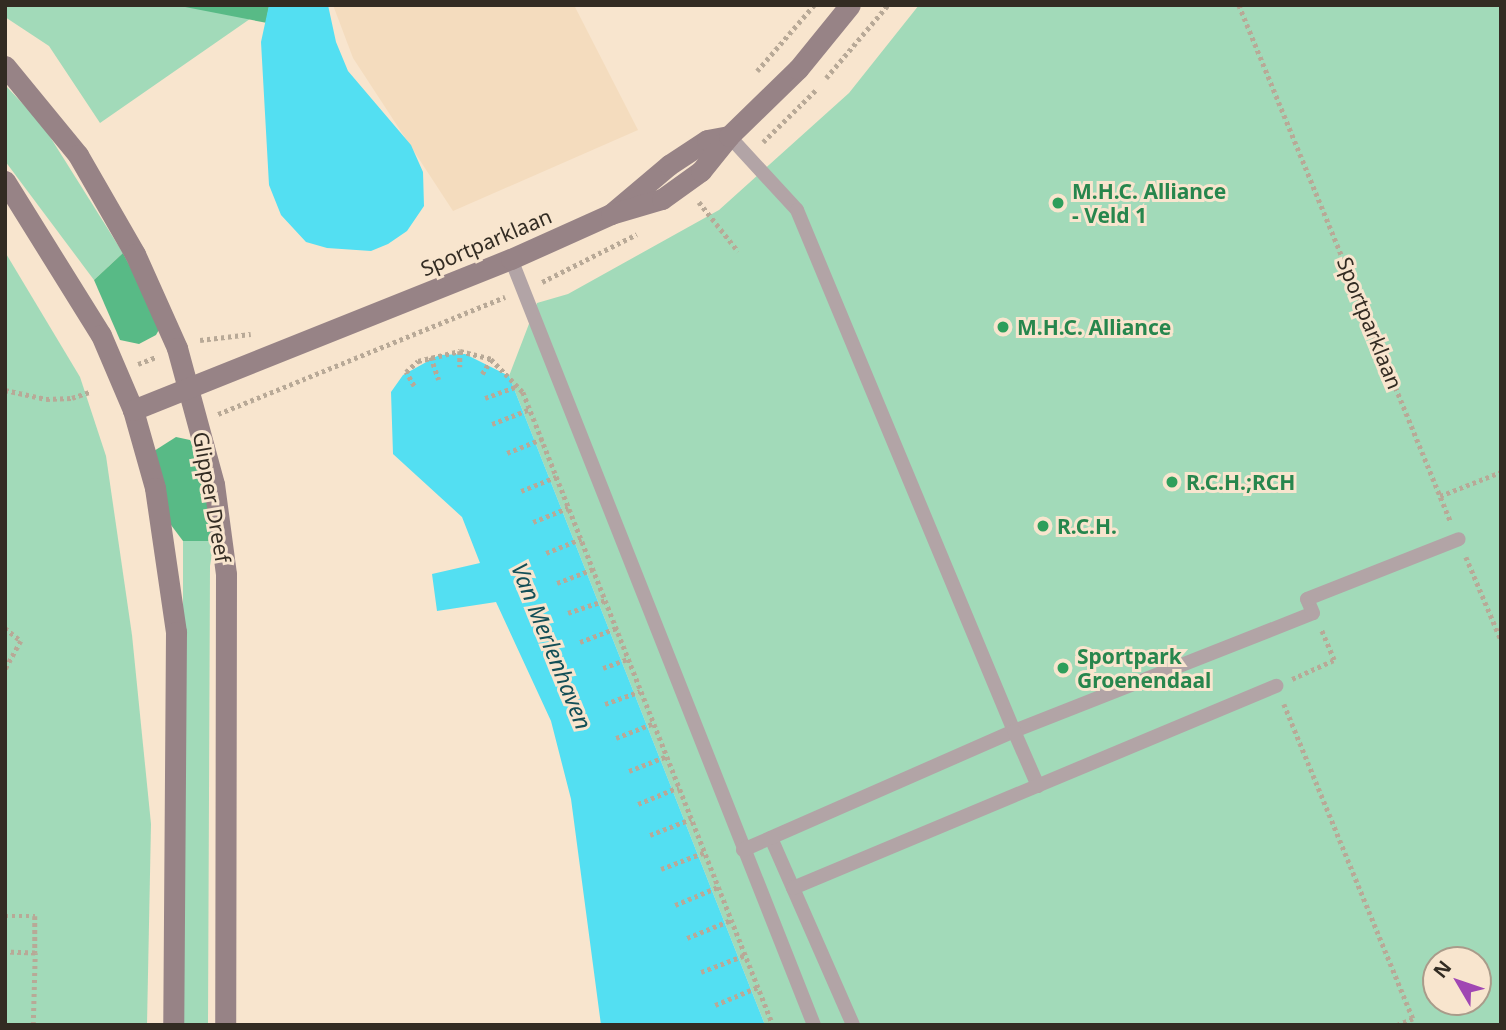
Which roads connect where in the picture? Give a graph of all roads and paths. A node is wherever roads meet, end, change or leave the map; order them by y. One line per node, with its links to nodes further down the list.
1 (814, 5): 5 (path)
2 (850, 5): 6 (street, Sportparklaan)
3 (1239, 5): 32 (path, Sportparklaan)
4 (5, 66): 10 (street, Glipper Dreef)
5 (751, 76)
6 (729, 136): 8 (street, Sportparklaan); 54 (lane)
7 (5, 181): 15 (street)
8 (511, 259): 18 (street, Sportparklaan); 64 (lane)
9 (263, 330): 10 (path)
10 (177, 348): 15 (path); 18 (street, Glipper Dreef)
11 (460, 351): 12 (path); 13 (path); 14 (path)
12 (431, 357): 17 (path); 19 (path)
13 (491, 359): 16 (path); 20 (path)
14 (460, 368)
15 (118, 371): 25 (street)
16 (482, 374)
17 (439, 380)
18 (189, 386): 25 (street, Sportparklaan); 82 (street, Glipper Dreef)
19 (414, 386)
20 (518, 386): 23 (path); 24 (path)
21 (5, 390): 22 (path)
22 (89, 391)
23 (485, 398)
24 (530, 409): 26 (path); 27 (path)
25 (133, 410): 81 (street)
26 (492, 424)
27 (542, 439): 28 (path); 30 (path)
28 (507, 453)
29 (1501, 472): 32 (path)
30 (556, 477): 31 (path); 33 (path)
31 (521, 491)
32 (1440, 496): 36 (path, Sportparklaan)
33 (568, 508): 34 (path); 35 (path)
34 (533, 522)
35 (581, 538): 37 (path); 38 (path)
36 (1458, 539): 42 (lane); 45 (path, Sportparklaan)
37 (546, 553)
38 (593, 569): 39 (path); 40 (path)
39 (557, 583)
40 (605, 600): 41 (path); 44 (path)
41 (568, 613)
42 (1313, 613): 50 (path); 54 (lane)
43 (5, 628): 49 (path)
44 (616, 628): 46 (path); 47 (path)
45 (1501, 640)
46 (580, 642)
47 (628, 659): 48 (path); 51 (path)
48 (603, 668)
49 (5, 670)
50 (1276, 686): 58 (lane); 86 (path)
51 (641, 691): 52 (path); 53 (path)
52 (605, 704)
53 (654, 723): 55 (path); 56 (path)
54 (1014, 731): 58 (lane); 63 (lane)
55 (616, 738)
56 (667, 756): 57 (path); 59 (path)
57 (629, 771)
58 (1038, 786): 68 (lane)
59 (679, 787): 60 (path); 61 (path)
60 (638, 804)
61 (691, 819): 62 (path); 65 (path)
62 (650, 835)
63 (771, 838): 64 (lane); 68 (lane)
64 (743, 850): 84 (lane)
65 (705, 852): 66 (path); 67 (path)
66 (661, 869)
67 (718, 887): 69 (path); 71 (path)
68 (793, 888): 85 (lane)
69 (675, 905)
70 (5, 916): 74 (path)
71 (732, 920): 72 (path); 75 (path)
72 (687, 938)
73 (5, 952): 74 (path)
74 (35, 953): 80 (path)
75 (745, 954): 76 (path); 77 (path)
76 (701, 972)
77 (758, 987): 78 (path); 79 (path)
78 (715, 1005)
79 (772, 1023): 83 (path)
80 (33, 1025)
81 (173, 1025)
82 (225, 1025)
83 (763, 1025)
84 (814, 1025)
85 (853, 1025)
86 (1398, 1025)

